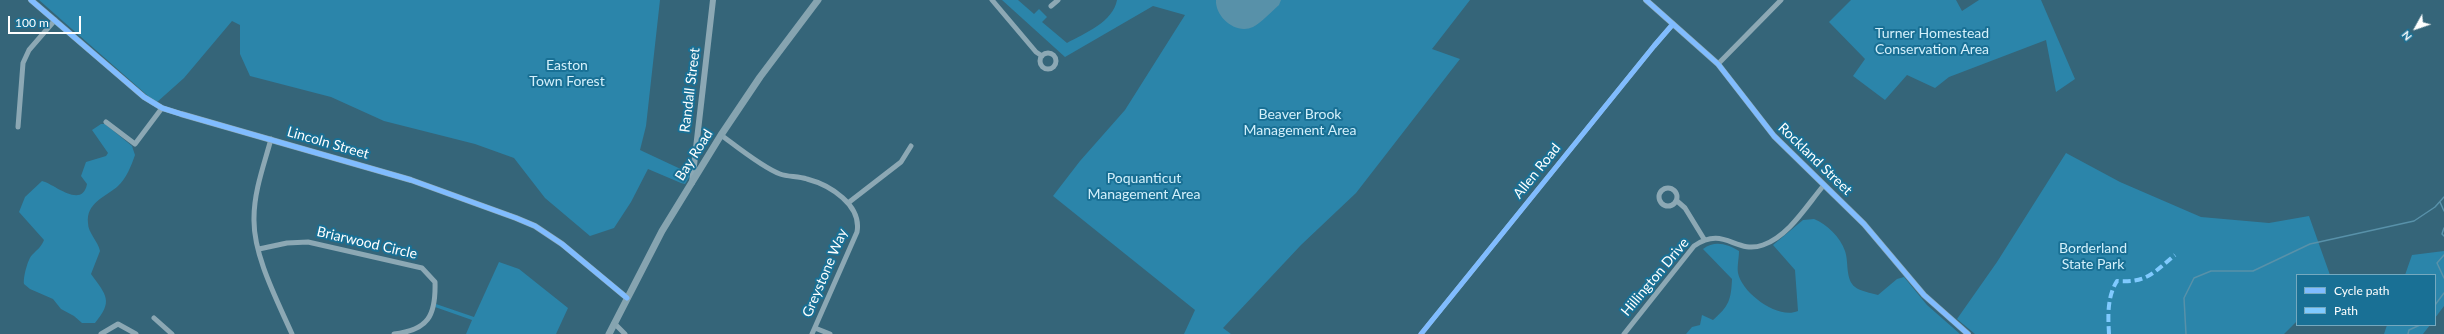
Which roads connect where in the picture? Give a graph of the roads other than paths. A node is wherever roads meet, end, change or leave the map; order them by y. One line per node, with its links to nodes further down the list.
1 (31, 0): 9 (street, Lincoln Street)
2 (713, 0): 19 (street, Randall Street)
3 (818, 0): 16 (main road, Bay Road)
4 (992, 0): 11 (street)
5 (1058, 0): 8 (street)
6 (1646, 0): 10 (street, Rockland Street)
7 (1781, 0): 12 (street)
8 (1051, 6)
9 (55, 20): 13 (street, Lincoln Street); 15 (street)
10 (1673, 24): 12 (street, Rockland Street); 38 (street, Allen Road)
11 (1042, 56)
12 (1718, 64): 20 (street, Rockland Street)
13 (162, 108): 14 (street); 17 (street, Lincoln Street)
14 (106, 122)
15 (18, 127)
16 (721, 135): 19 (main road, Bay Road); 22 (street, Greystone Way)
17 (270, 139): 24 (street); 25 (street, Lincoln Street)
18 (911, 146): 22 (street)
19 (692, 183): 25 (main road, Bay Road)
20 (1824, 185): 23 (street, Hillington Drive); 40 (street, Rockland Street)
21 (1677, 201): 23 (street)
22 (848, 203): 28 (street, Greystone Way)
23 (1704, 239): 39 (street, Hillington Drive)
24 (259, 249): 32 (street); 33 (street, Briarwood Circle)
25 (627, 298): 27 (main road, Bay Road)
26 (154, 318): 31 (street)
27 (614, 323): 34 (main road, Bay Road); 35 (street)
28 (815, 328): 36 (street, Greystone Way); 37 (street)
29 (100, 334): 30 (street)
30 (136, 334)
31 (172, 334)
32 (292, 334)
33 (394, 334)
34 (609, 334)
35 (625, 334)
36 (812, 334)
37 (830, 334)
38 (1421, 334)
39 (1624, 334)
40 (1968, 334)

